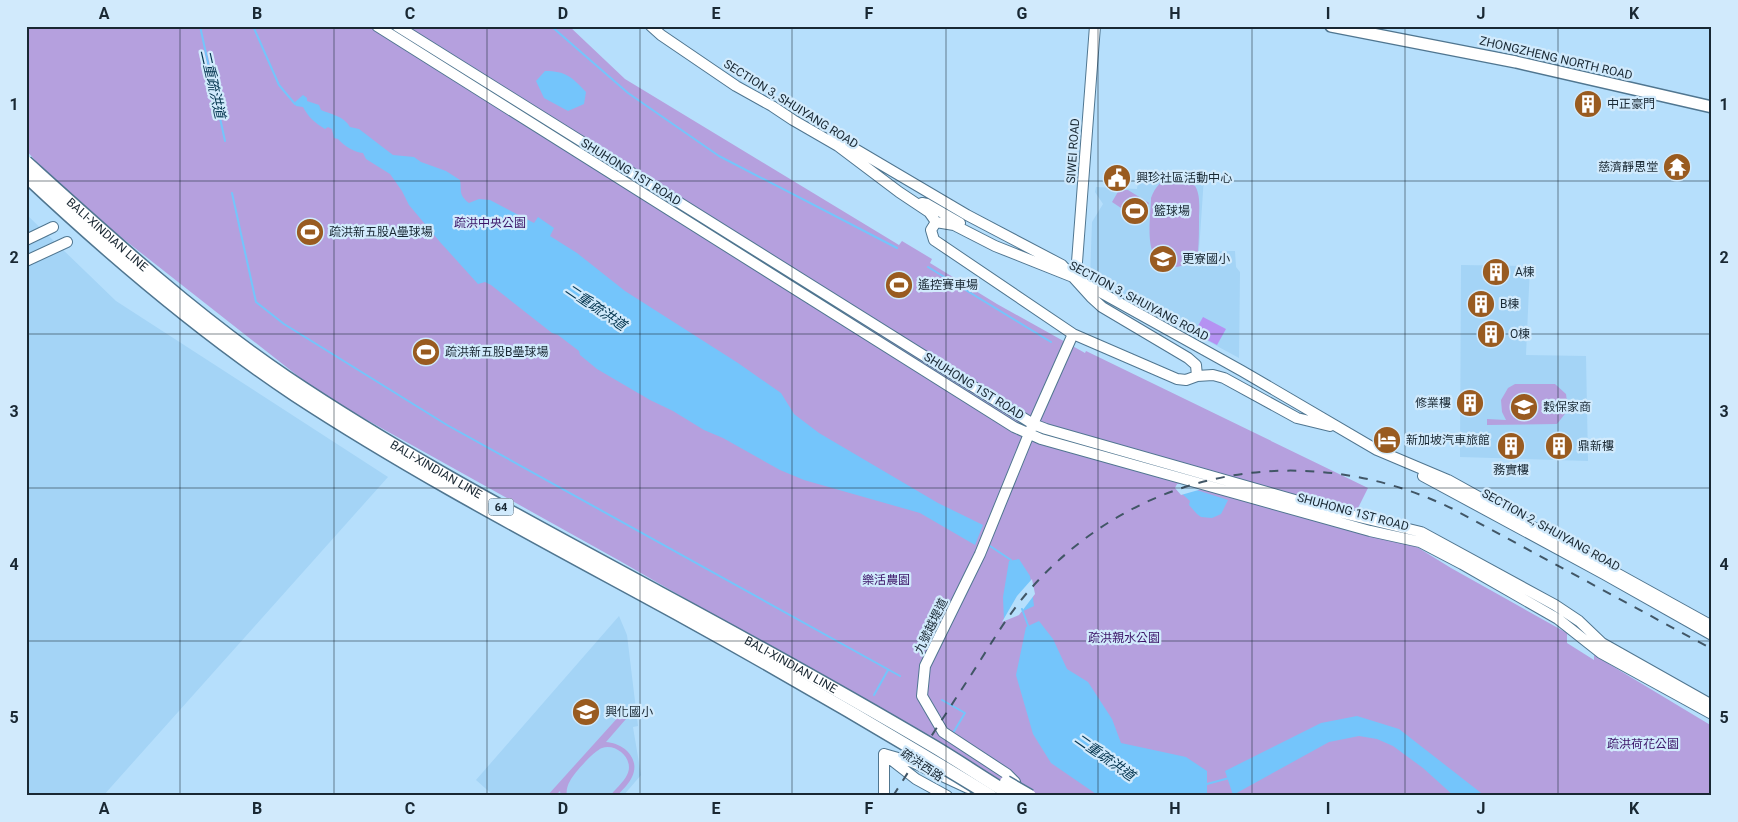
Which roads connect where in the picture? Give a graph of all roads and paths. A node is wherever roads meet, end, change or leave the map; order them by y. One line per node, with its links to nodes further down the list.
1 (377, 26): 21 (street, SHUHONG 1ST ROAD)
2 (397, 26): 21 (street, SHUHONG 1ST ROAD)
3 (651, 26): 6 (street, SECTION 3, SHUIYANG ROAD)
4 (1095, 26): 17 (street, SIWEI ROAD)
5 (1332, 26): 7 (main road, ZHONGZHENG NORTH ROAD)
6 (772, 106): 10 (street, SECTION 3, SHUIYANG ROAD); 17 (street)
7 (1712, 107)
8 (26, 162): 23 (highway, BALI-XINDIAN LINE / 64, bridge)
9 (26, 176): 29 (highway, BALI-XINDIAN LINE / 64, bridge)
10 (914, 202): 11 (street, SECTION 3, SHUIYANG ROAD); 13 (street)
11 (936, 222): 13 (street, SECTION 3, SHUIYANG ROAD); 18 (street)
12 (53, 227): 14 (street)
13 (972, 234): 17 (street, SECTION 3, SHUIYANG ROAD)
14 (26, 240)
15 (67, 242): 16 (street)
16 (26, 260)
17 (1073, 277): 19 (street); 20 (street, SECTION 3, SHUIYANG ROAD)
18 (1073, 334): 19 (street); 21 (street)
19 (1197, 376): 20 (street)
20 (1338, 428): 22 (street, SECTION 2, SHUIYANG ROAD)
21 (1031, 429): 26 (street, SHUHONG 1ST ROAD); 27 (street, SHUHONG 1ST ROAD); 35 (street, 九號越堤道)
22 (1377, 450): 24 (street, SECTION 2, SHUIYANG ROAD); 25 (street, SECTION 2, SHUIYANG ROAD)
23 (699, 614): 35 (highway, BALI-XINDIAN LINE / 64, bridge); 36 (highway, bridge)
24 (1712, 626)
25 (1712, 635)
26 (1712, 704)
27 (1712, 714)
28 (884, 754): 30 (street); 31 (street, 疏洪西路); 33 (street)
29 (936, 762): 32 (highway, bridge); 34 (highway, BALI-XINDIAN LINE / 64, bridge)
30 (884, 796)
31 (947, 796)
32 (980, 796)
33 (985, 796)
34 (991, 796)
35 (1014, 796)
36 (1030, 796)

